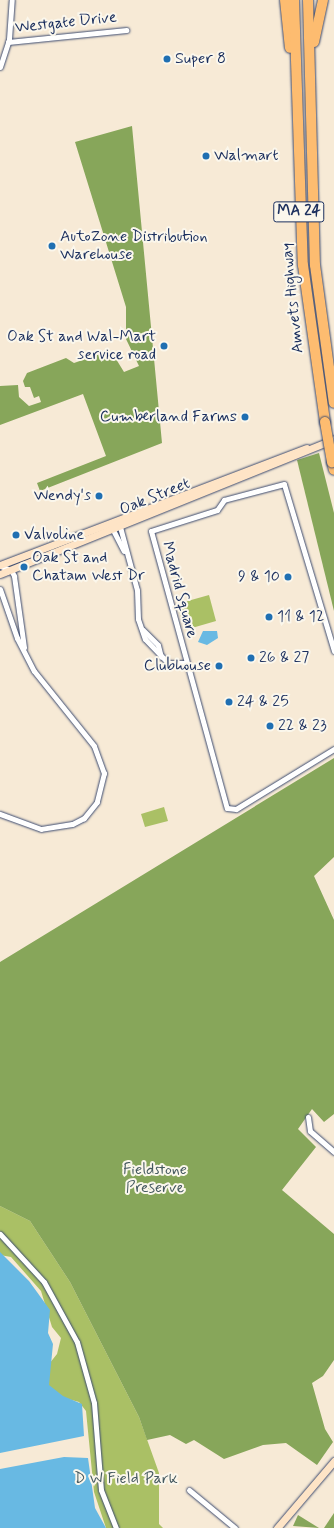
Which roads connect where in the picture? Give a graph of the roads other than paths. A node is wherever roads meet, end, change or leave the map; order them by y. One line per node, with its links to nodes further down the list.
1 (12, 0): 7 (street, Westgate Drive)
2 (285, 0): 10 (highway)
3 (294, 0): 10 (highway, Amvets Highway / MA 24)
4 (308, 0): 8 (highway, Amvets Highway / MA 24)
5 (323, 0): 8 (highway)
6 (126, 30): 7 (street, Westgate Drive)
7 (8, 42): 9 (street, Westgate Drive)
8 (311, 56): 11 (highway, Amvets Highway / MA 24)
9 (0, 67)
10 (295, 78): 13 (highway, Amvets Highway / MA 24, bridge)
11 (334, 403)
12 (334, 439): 14 (main road, Oak Street)
13 (333, 466)
14 (119, 523): 15 (main road, Oak Street); 16 (street, Madrid Square)
15 (111, 527): 16 (street, Madrid Square); 17 (main road, Oak Street); 18 (main road, Oak Street)
16 (124, 551): 23 (street, Madrid Square)
17 (0, 565): 18 (street)
18 (11, 570): 19 (main road, Oak Street); 21 (street)
19 (0, 574)
20 (0, 589): 21 (street)
21 (24, 650): 25 (street)
22 (334, 651): 23 (street, Madrid Square)
23 (185, 663): 24 (street, Madrid Square)
24 (334, 749)
25 (0, 814)
26 (308, 1117): 27 (street)
27 (334, 1152)
28 (0, 1234): 31 (street)
29 (334, 1461): 33 (main road)
30 (189, 1490): 32 (street)
31 (116, 1528)
32 (235, 1528)
33 (277, 1528)

